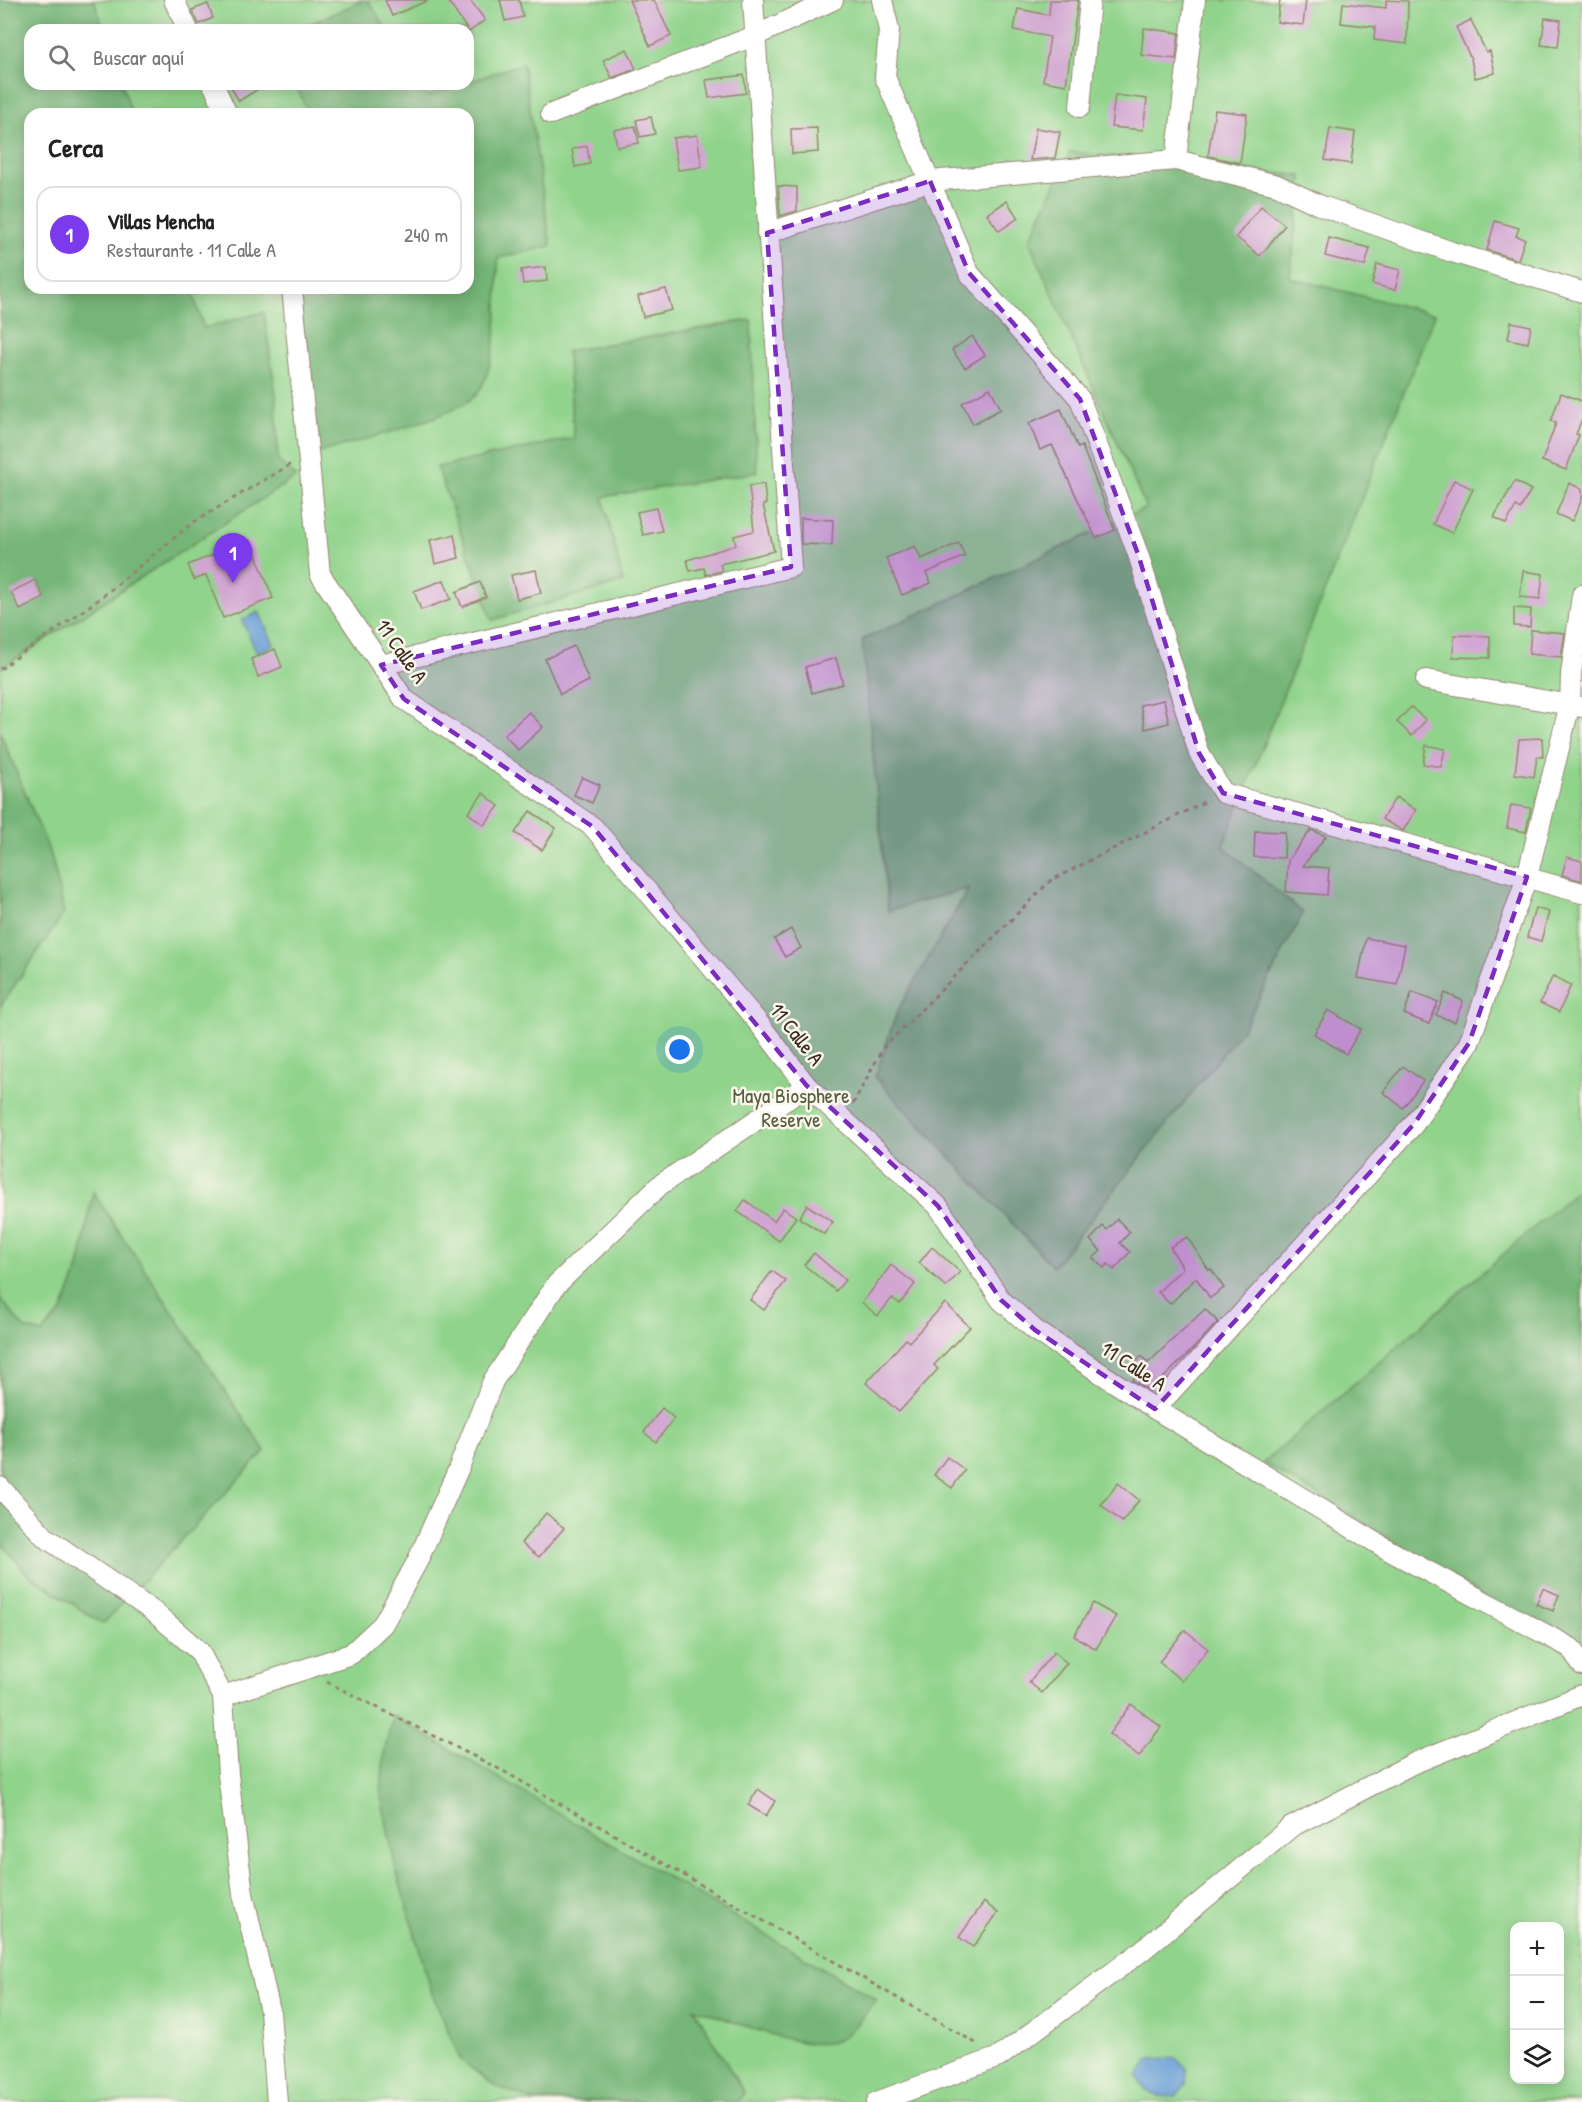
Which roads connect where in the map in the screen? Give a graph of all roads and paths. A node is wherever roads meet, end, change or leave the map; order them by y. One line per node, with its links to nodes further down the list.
1 (174, 0): 7 (street)
2 (753, 0): 8 (street)
3 (833, 0): 8 (street)
4 (882, 0): 14 (street)
5 (1090, 0): 10 (street)
6 (1195, 0): 13 (street)
7 (185, 24)
8 (757, 35): 12 (street); 15 (street)
9 (216, 90): 11 (street)
10 (1080, 107)
11 (224, 108)
12 (550, 114)
13 (1176, 159): 14 (street); 16 (street)
14 (930, 181): 15 (street); 24 (street)
15 (767, 233): 20 (street)
16 (1582, 292)
17 (293, 294): 18 (street, 11 Calle A)
18 (308, 454): 20 (street, 11 Calle A); 21 (path)
19 (1582, 595): 23 (street)
20 (381, 665): 27 (street, 11 Calle A)
21 (0, 669)
22 (1426, 680): 23 (street)
23 (1576, 705): 25 (street)
24 (1222, 793): 25 (street); 28 (path)
25 (1527, 877): 26 (street); 29 (street)
26 (1582, 892)
27 (807, 1086): 28 (street, 11 Calle A); 32 (street)
28 (844, 1120): 29 (street, 11 Calle A)
29 (1155, 1409): 31 (street, 11 Calle A)
30 (0, 1487): 34 (street)
31 (1582, 1665)
32 (305, 1671): 34 (street); 35 (path)
33 (1582, 1695): 35 (street)
34 (223, 1696): 36 (street)
35 (999, 2056): 37 (street)
36 (277, 2102)
37 (878, 2102)

